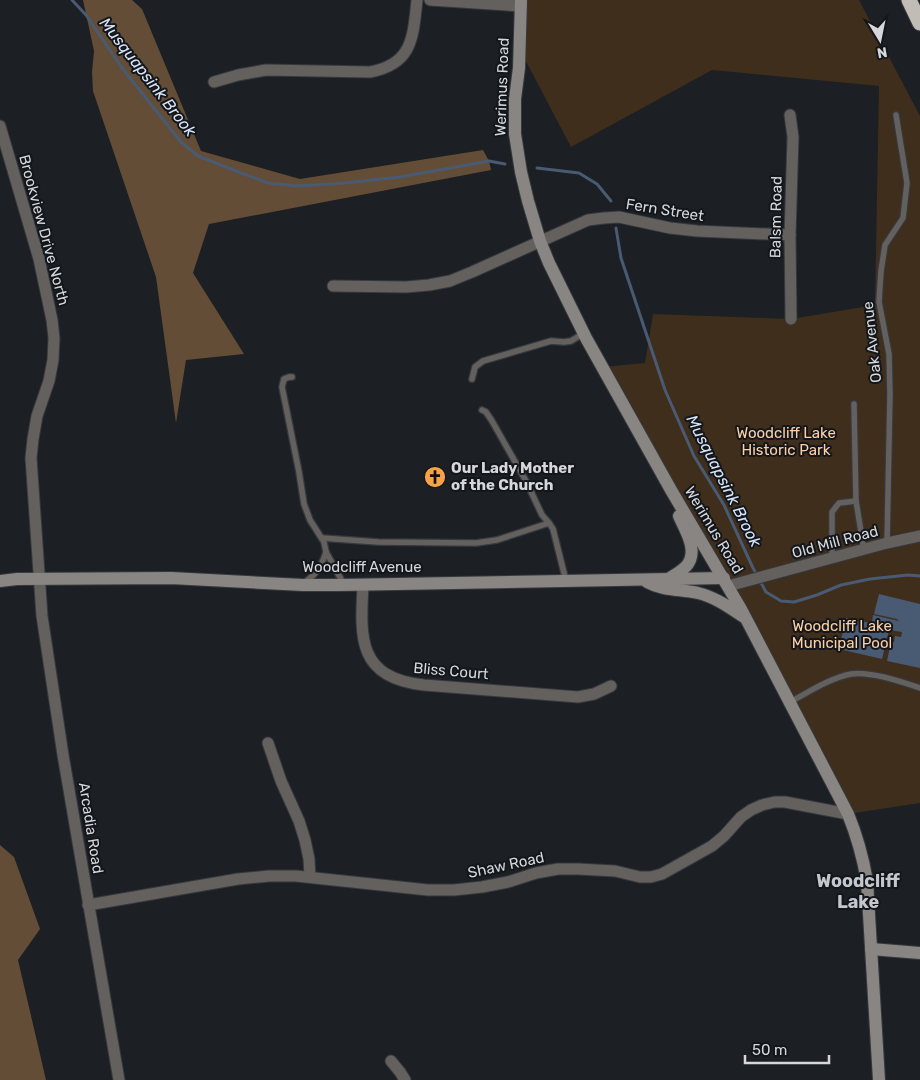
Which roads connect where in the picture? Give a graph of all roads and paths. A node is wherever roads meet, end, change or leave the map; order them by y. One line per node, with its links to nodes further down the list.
1 (417, 0): 6 (street)
2 (430, 0): 4 (street)
3 (909, 0): 5 (highway)
4 (521, 3): 11 (main road, Werimus Road)
5 (920, 23)
6 (214, 82)
7 (790, 115): 10 (street, Balsm Road)
8 (896, 115): 24 (lane, Oak Avenue)
9 (0, 126): 28 (street, Brookview Drive North)
10 (790, 235): 11 (street, Fern Street); 13 (street, Balsm Road)
11 (540, 241): 12 (street, Fern Street); 14 (main road, Werimus Road)
12 (333, 286)
13 (791, 319)
14 (584, 333): 16 (lane); 19 (main road, Werimus Road)
15 (292, 377): 23 (lane)
16 (472, 379)
17 (854, 404): 20 (lane)
18 (482, 410): 21 (lane)
19 (671, 490): 29 (main road); 33 (main road, Werimus Road)
20 (856, 501): 25 (lane); 27 (lane)
21 (549, 523): 23 (lane); 32 (lane)
22 (920, 536): 24 (street, Old Mill Road)
23 (322, 538): 26 (lane)
24 (887, 543): 25 (street, Old Mill Road)
25 (864, 550): 27 (street, Old Mill Road)
26 (326, 552): 34 (lane); 35 (lane)
27 (832, 558): 33 (street, Old Mill Road)
28 (39, 579): 31 (main road, Woodcliff Avenue); 34 (main road, Woodcliff Avenue); 44 (street, Arcadia Road)
29 (669, 579): 30 (main road, Woodcliff Avenue); 33 (main road, Woodcliff Avenue)
30 (643, 580): 32 (main road, Woodcliff Avenue); 37 (main road)
31 (0, 581)
32 (566, 581): 36 (main road, Woodcliff Avenue)
33 (726, 582): 37 (main road, Werimus Road)
34 (303, 584): 35 (main road, Woodcliff Avenue)
35 (347, 584): 36 (main road, Woodcliff Avenue)
36 (363, 584): 38 (street, Bliss Court)
37 (746, 618): 40 (main road, Werimus Road)
38 (611, 686)
39 (920, 688): 40 (lane)
40 (790, 702): 42 (main road, Werimus Road)
41 (268, 743): 43 (street)
42 (848, 814): 43 (street, Shaw Road); 45 (main road, Werimus Road)
43 (310, 877): 44 (street, Shaw Road)
44 (88, 905): 48 (street, Arcadia Road)
45 (871, 949): 46 (main road); 50 (main road, Werimus Road)
46 (920, 953)
47 (391, 1061): 49 (street)
48 (118, 1080)
49 (405, 1080)
50 (879, 1080)

